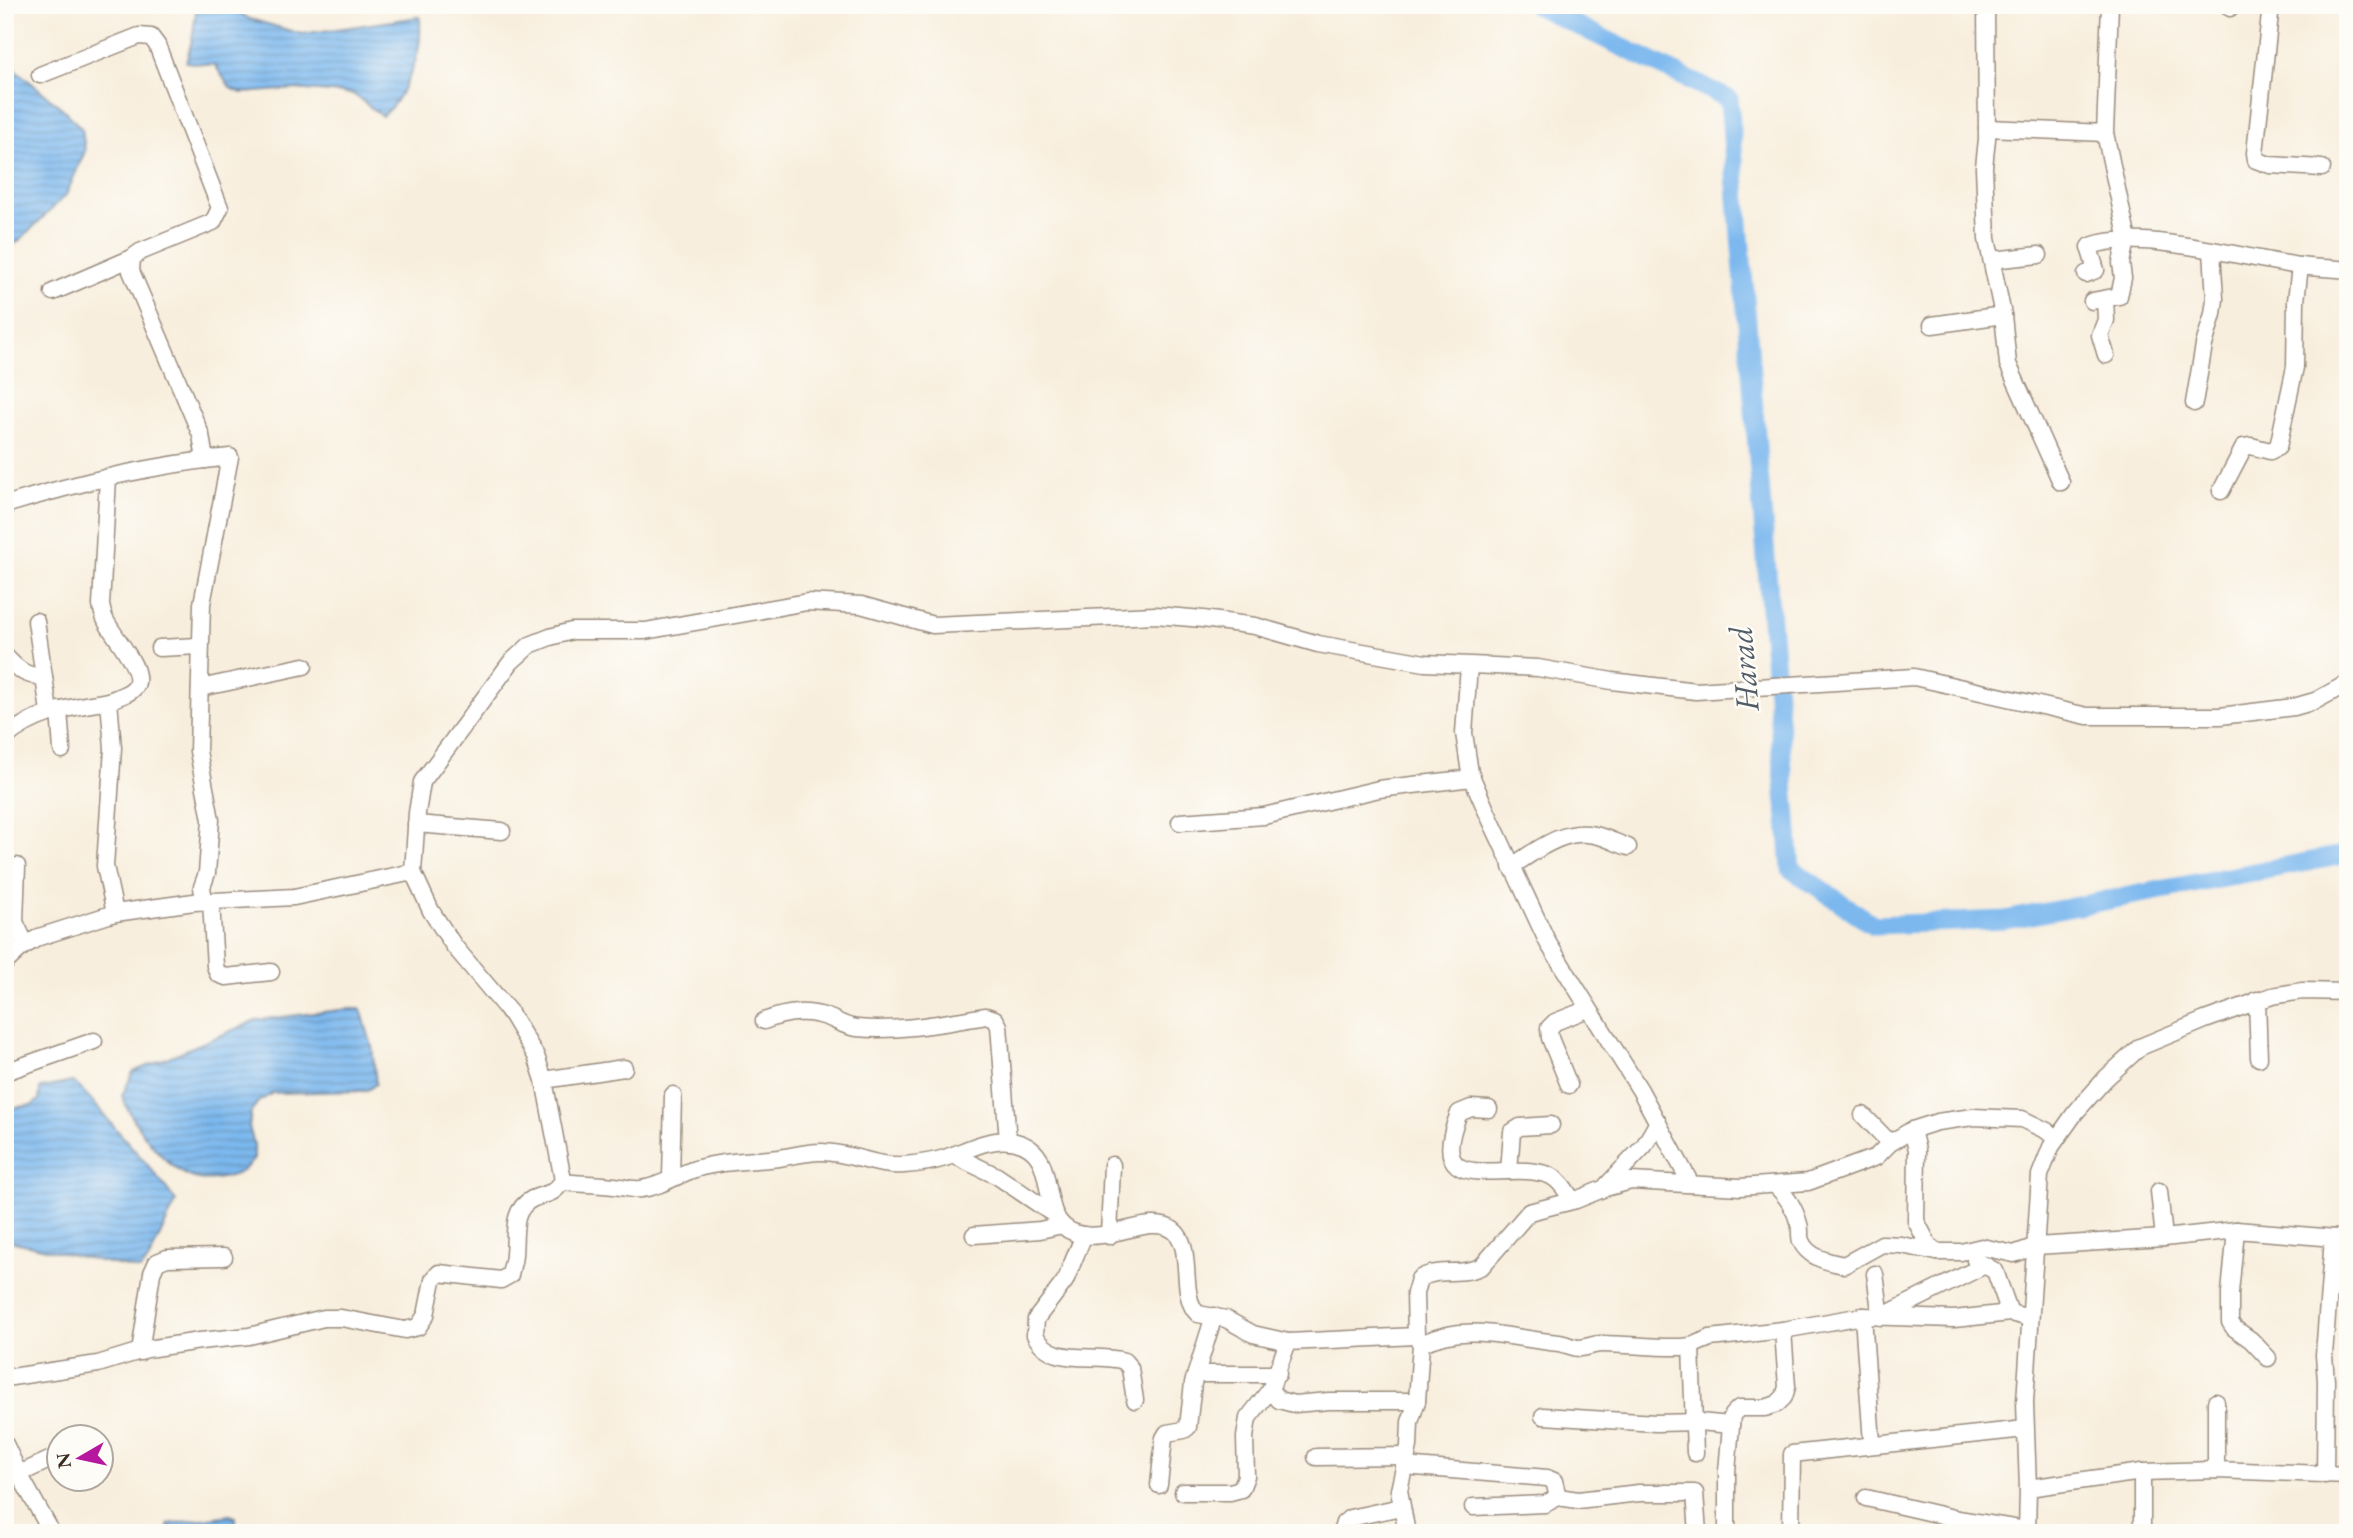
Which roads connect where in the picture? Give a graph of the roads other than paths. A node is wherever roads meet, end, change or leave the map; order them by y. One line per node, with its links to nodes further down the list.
1 (1986, 5): 5 (street)
2 (2110, 5): 6 (street)
3 (2270, 5): 7 (street)
4 (40, 75): 11 (street)
5 (1987, 128): 6 (street); 12 (street)
6 (2105, 132): 8 (street)
7 (2322, 168)
8 (2127, 239): 9 (street); 15 (street); 19 (street)
9 (2212, 251): 13 (street); 20 (street)
10 (2039, 255): 12 (street)
11 (132, 258): 16 (street); 21 (street)
12 (1992, 260): 17 (street)
13 (2300, 266): 14 (street); 24 (street)
14 (2348, 270)
15 (2086, 274)
16 (53, 292)
17 (2003, 315): 18 (street); 23 (street)
18 (1932, 326)
19 (2106, 355)
20 (2194, 403)
21 (205, 460): 22 (street); 28 (street)
22 (108, 478): 26 (street); 36 (street)
23 (2061, 482)
24 (2221, 491)
25 (5, 499): 26 (street)
26 (6, 505)
27 (36, 621): 33 (street)
28 (200, 646): 29 (street); 35 (street)
29 (159, 648)
30 (5, 656): 33 (street)
31 (304, 666): 35 (street)
32 (1469, 666): 34 (street); 40 (street); 42 (street)
33 (44, 677): 37 (street)
34 (2348, 683)
35 (200, 688): 48 (street)
36 (109, 701): 37 (street); 49 (street)
37 (54, 711): 38 (street); 39 (street)
38 (5, 738)
39 (62, 750)
40 (1472, 778): 41 (street); 46 (street)
41 (1180, 822)
42 (416, 824): 43 (street); 47 (street)
43 (502, 831)
44 (1628, 847): 46 (street)
45 (17, 866): 50 (street)
46 (1511, 867): 55 (street)
47 (413, 872): 48 (street); 61 (street)
48 (207, 902): 49 (street); 52 (street)
49 (115, 913): 50 (street)
50 (26, 945): 51 (street)
51 (5, 963)
52 (271, 972)
53 (2348, 992): 54 (street)
54 (2257, 1000): 58 (street); 69 (street)
55 (1588, 1009): 62 (street); 66 (street)
56 (764, 1021): 70 (street)
57 (94, 1041): 60 (street)
58 (2259, 1058)
59 (624, 1068): 61 (street)
60 (5, 1072)
61 (544, 1080): 76 (street)
62 (1569, 1085)
63 (673, 1095): 75 (street)
64 (1489, 1109): 74 (street)
65 (1863, 1115): 71 (street)
66 (1658, 1122): 77 (street); 79 (street)
67 (1551, 1125): 74 (street)
68 (1912, 1130): 69 (street); 71 (street); 90 (street)
69 (2056, 1139): 89 (street)
70 (1008, 1141): 72 (street); 82 (street)
71 (1890, 1143): 78 (street)
72 (953, 1155): 75 (street); 82 (street)
73 (1112, 1165): 86 (street)
74 (1509, 1171): 81 (street)
75 (671, 1178): 76 (street)
76 (562, 1182): 104 (street)
77 (1691, 1184): 78 (street); 79 (street)
78 (1775, 1185): 90 (street)
79 (1605, 1188): 81 (street)
80 (2159, 1191): 87 (street)
81 (1572, 1200): 101 (street)
82 (1059, 1220): 84 (street); 85 (street)
83 (2236, 1230): 87 (street); 88 (street); 105 (street)
84 (974, 1235)
85 (1084, 1235): 86 (street); 110 (street)
86 (1109, 1236): 96 (street)
87 (2164, 1238): 89 (street)
88 (2341, 1238): 125 (street)
89 (2036, 1246): 91 (street); 99 (street)
90 (1942, 1252): 91 (street); 93 (street)
91 (2004, 1252): 93 (street)
92 (224, 1257): 104 (street)
93 (1989, 1267): 95 (street); 98 (street)
94 (1875, 1274): 98 (street)
95 (2010, 1313): 98 (street); 99 (street)
96 (1214, 1316): 102 (street); 106 (street)
97 (1863, 1316): 98 (street); 100 (street); 117 (street)
98 (1881, 1317)
99 (2030, 1318): 116 (street)
100 (1783, 1329): 103 (street); 115 (street)
101 (1418, 1340): 102 (street); 103 (street); 111 (street)
102 (1288, 1342): 107 (street)
103 (1691, 1346): 114 (street)
104 (140, 1352): 108 (street)
105 (2268, 1358)
106 (1196, 1374): 107 (street); 128 (street)
107 (1278, 1374): 109 (street)
108 (5, 1378)
109 (1270, 1390): 111 (street); 130 (street)
110 (1135, 1400)
111 (1417, 1401): 122 (street)
112 (2216, 1402): 123 (street)
113 (1543, 1416): 114 (street)
114 (1695, 1422): 115 (street); 119 (street)
115 (1731, 1425): 139 (street)
116 (2025, 1429): 117 (street); 129 (street)
117 (1872, 1443): 140 (street)
118 (5, 1444): 127 (street)
119 (1695, 1453)
120 (1316, 1457): 122 (street)
121 (46, 1461): 127 (street)
122 (1406, 1461): 131 (street); 133 (street)
123 (2216, 1470): 124 (street); 125 (street)
124 (2142, 1472): 129 (street); 142 (street)
125 (2325, 1475): 126 (street)
126 (2348, 1475)
127 (12, 1476): 135 (street)
128 (1159, 1485)
129 (2028, 1488): 141 (street)
130 (1183, 1492)
131 (1558, 1497): 134 (street); 138 (street)
132 (1866, 1498): 141 (street)
133 (1401, 1507): 136 (street); 137 (street)
134 (1473, 1507)
135 (52, 1533)
136 (1342, 1533)
137 (1407, 1533)
138 (1698, 1533)
139 (1727, 1533)
140 (1791, 1533)
141 (2027, 1533)
142 (2142, 1533)

